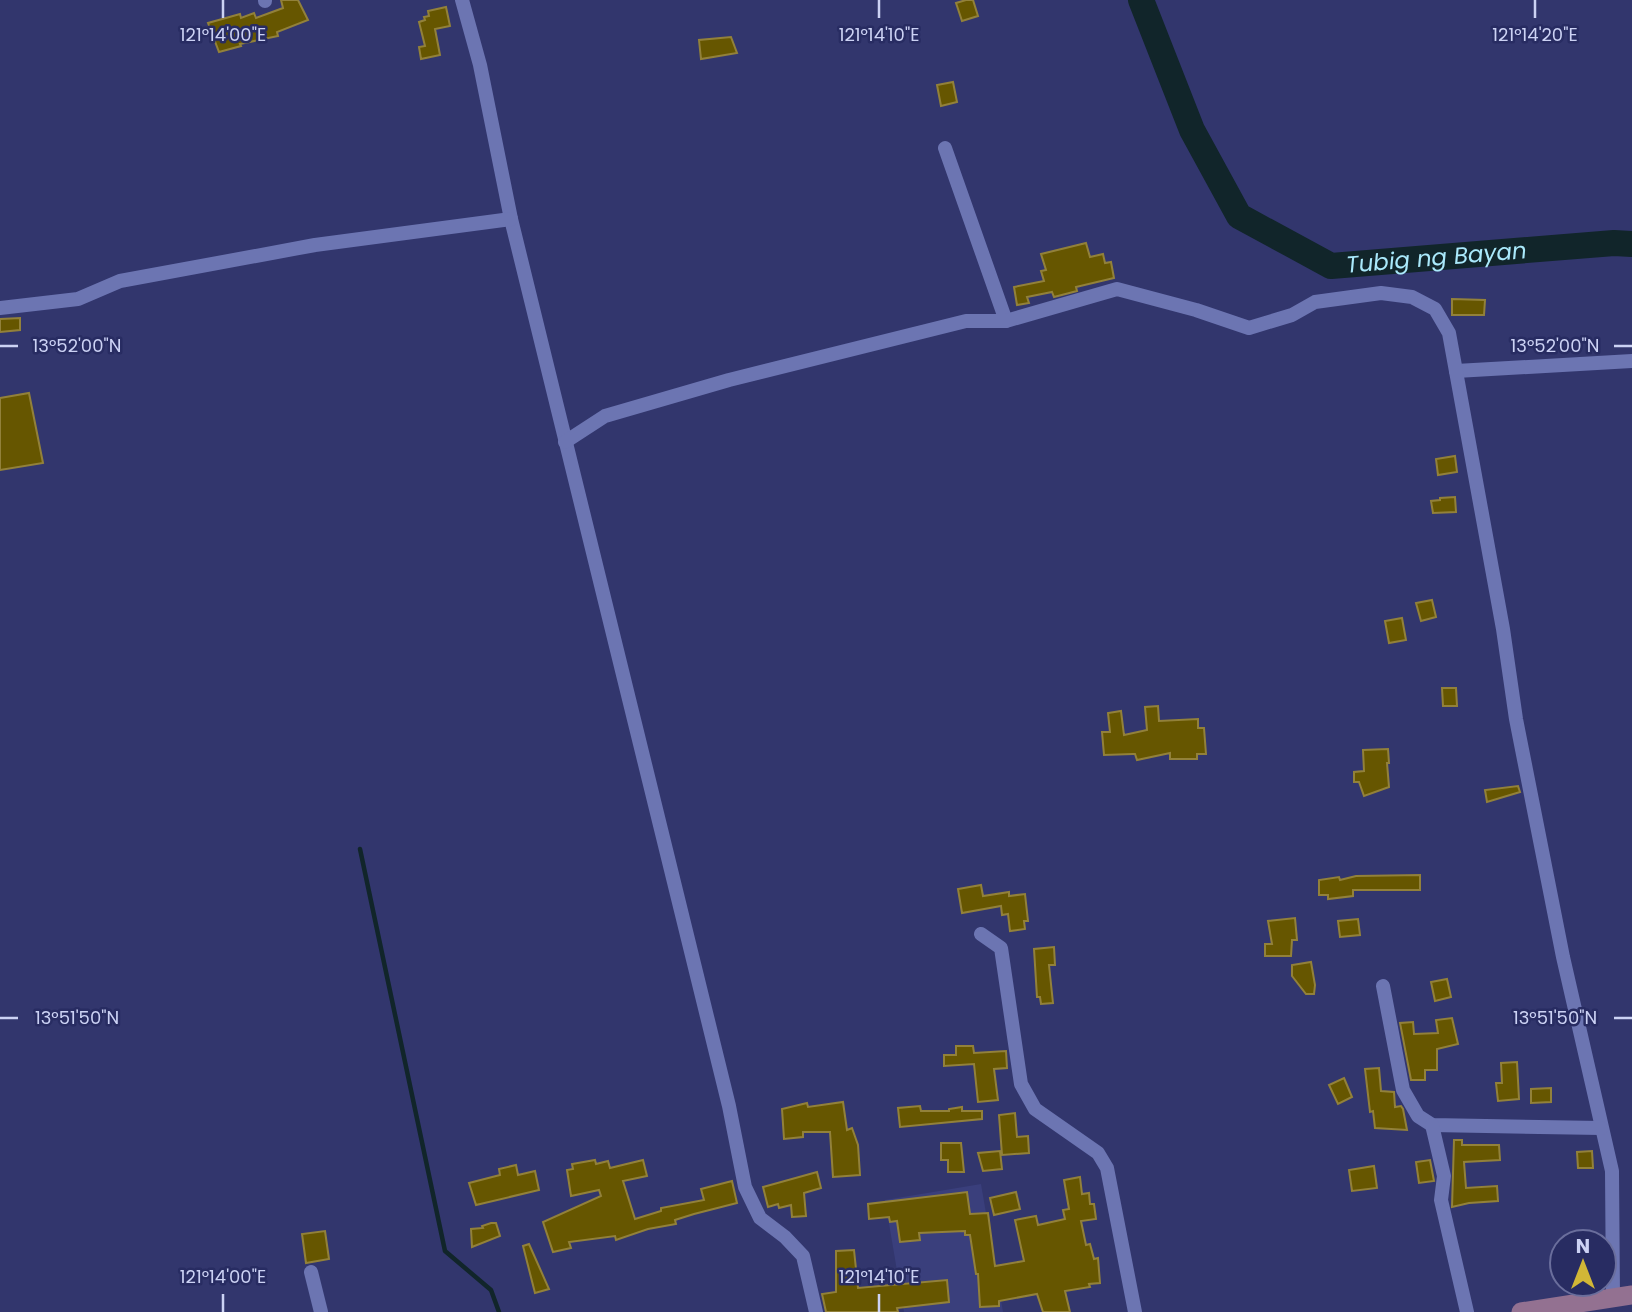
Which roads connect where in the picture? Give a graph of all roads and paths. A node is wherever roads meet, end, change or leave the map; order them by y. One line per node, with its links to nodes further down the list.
1 (462, 0): 3 (street)
2 (945, 148): 5 (street)
3 (511, 219): 4 (street); 8 (street)
4 (0, 308)
5 (1006, 321): 7 (street); 8 (street)
6 (1632, 361): 7 (street)
7 (1456, 371): 12 (street)
8 (565, 442): 16 (street)
9 (981, 934): 17 (street)
10 (1383, 986): 11 (street)
11 (1432, 1125): 12 (street); 18 (street)
12 (1601, 1128): 14 (street)
13 (311, 1272): 15 (street)
14 (1622, 1297): 19 (main road)
15 (321, 1312)
16 (816, 1312)
17 (1135, 1312)
18 (1467, 1312)
19 (1521, 1312)

